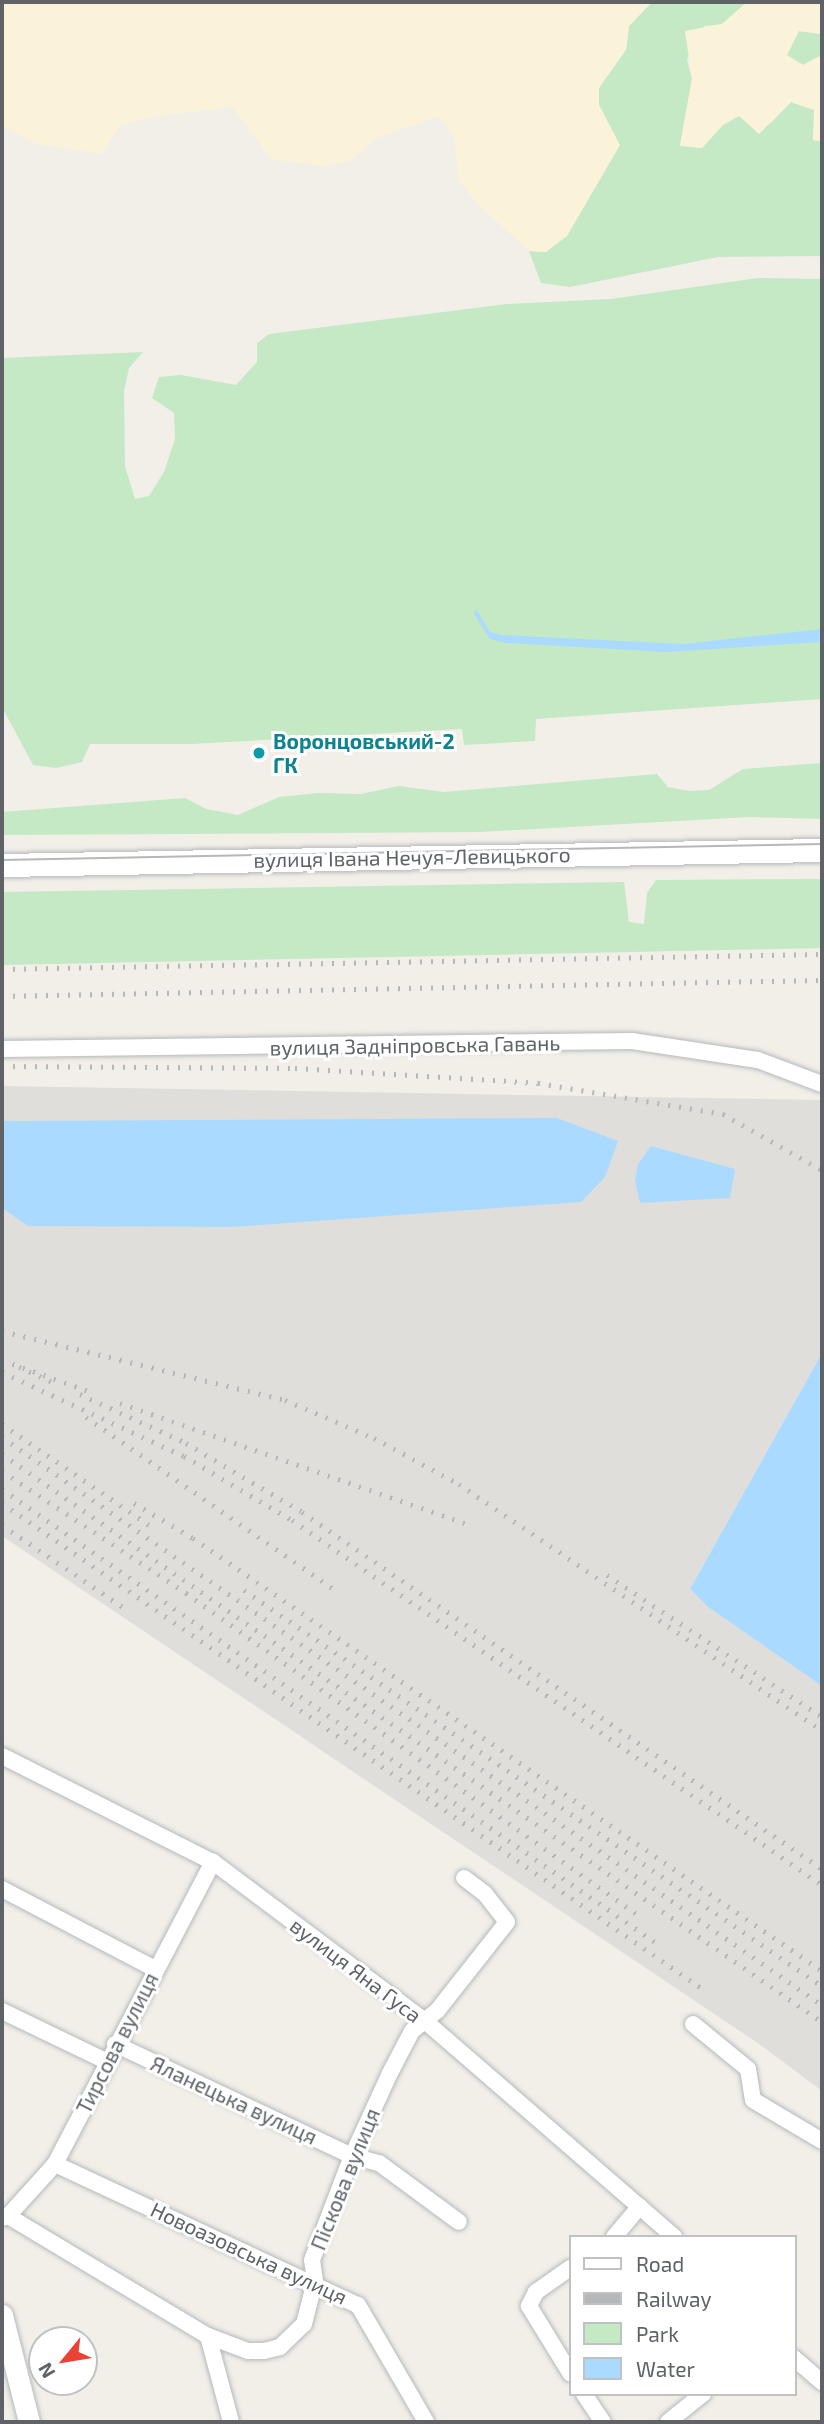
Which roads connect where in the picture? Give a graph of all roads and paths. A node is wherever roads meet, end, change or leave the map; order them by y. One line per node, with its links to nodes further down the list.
1 (822, 849): 2 (main road, вулиця Івана Нечуя-Левицького)
2 (2, 865)
3 (2, 1049): 4 (street, вулиця Задніпровська Гавань)
4 (822, 1084)
5 (2, 1756): 6 (street, вулиця Яна Гуса)
6 (213, 1862): 9 (street, Тирсова вулиця); 11 (street, вулиця Яна Гуса)
7 (464, 1878): 11 (street, Піскова вулиця)
8 (2, 1889): 9 (street)
9 (155, 1969): 13 (street, Тирсова вулиця)
10 (2, 2011): 14 (street)
11 (425, 2021): 16 (street, Піскова вулиця); 18 (street, вулиця Яна Гуса)
12 (693, 2024): 15 (street)
13 (115, 2044): 14 (street, Тирсова вулиця); 16 (street, Яланецька вулиця)
14 (106, 2061): 17 (street, Тирсова вулиця)
15 (822, 2140)
16 (352, 2156): 20 (street, Яланецька вулиця); 24 (street, Піскова вулиця)
17 (55, 2164): 19 (street, Тирсова вулиця); 24 (street, Новоазовська вулиця)
18 (640, 2206): 21 (street); 22 (street, вулиця Яна Гуса)
19 (5, 2217): 26 (street, Піскова вулиця)
20 (459, 2222)
21 (616, 2235)
22 (672, 2235)
23 (568, 2269): 28 (street)
24 (315, 2281): 26 (street, Піскова вулиця); 34 (street, Новоазовська вулиця)
25 (2, 2315): 32 (street)
26 (208, 2336): 33 (street)
27 (796, 2360): 29 (street)
28 (568, 2370)
29 (822, 2382)
30 (585, 2396): 35 (street)
31 (701, 2396): 36 (street)
32 (29, 2422)
33 (231, 2422)
34 (426, 2422)
35 (603, 2422)
36 (668, 2422)

